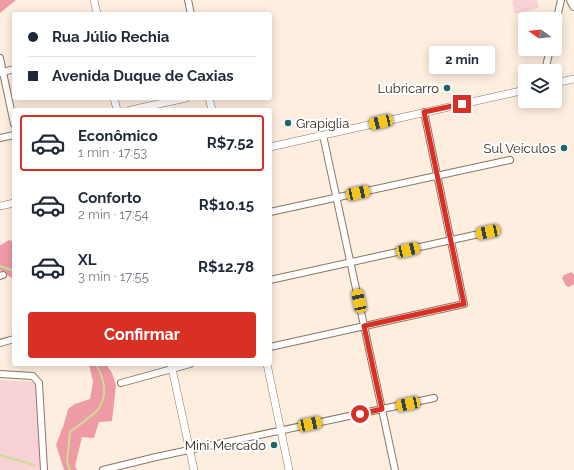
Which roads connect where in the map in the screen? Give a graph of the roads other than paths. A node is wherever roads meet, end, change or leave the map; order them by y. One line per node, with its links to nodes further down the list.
1 (94, 0): 6 (street)
2 (188, 0): 7 (street)
3 (561, 0): 8 (street)
4 (571, 0): 5 (main road)
5 (574, 6)
6 (97, 12)
7 (191, 12)
8 (558, 12)
9 (0, 58): 11 (street)
10 (12, 70): 11 (street)
11 (2, 72): 18 (street)
12 (574, 79): 13 (street)
13 (562, 82)
14 (518, 92): 17 (street)
15 (177, 100): 16 (street)
16 (140, 108)
17 (424, 112): 20 (street); 24 (street)
18 (12, 115)
19 (12, 135): 21 (street)
20 (324, 135): 22 (street); 25 (street)
21 (0, 138)
22 (272, 146)
23 (510, 160): 24 (street)
24 (437, 176): 25 (street); 30 (street)
25 (337, 198): 28 (street); 31 (street)
26 (12, 203): 27 (street)
27 (0, 206)
28 (272, 212)
29 (488, 232): 30 (street)
30 (450, 240): 31 (street); 33 (street)
31 (351, 262): 32 (street); 33 (street)
32 (272, 280)
33 (364, 326): 36 (street); 42 (street)
34 (12, 340): 35 (street)
35 (0, 343)
36 (272, 347)
37 (171, 366): 40 (street); 44 (street)
38 (267, 366): 43 (street)
39 (0, 374): 45 (street)
40 (121, 383)
41 (434, 398): 42 (street)
42 (382, 409): 43 (street); 49 (street)
43 (281, 431): 44 (street); 48 (street)
44 (189, 450): 46 (street); 47 (street)
45 (44, 470)
46 (103, 470)
47 (194, 470)
48 (289, 470)
49 (395, 470)

